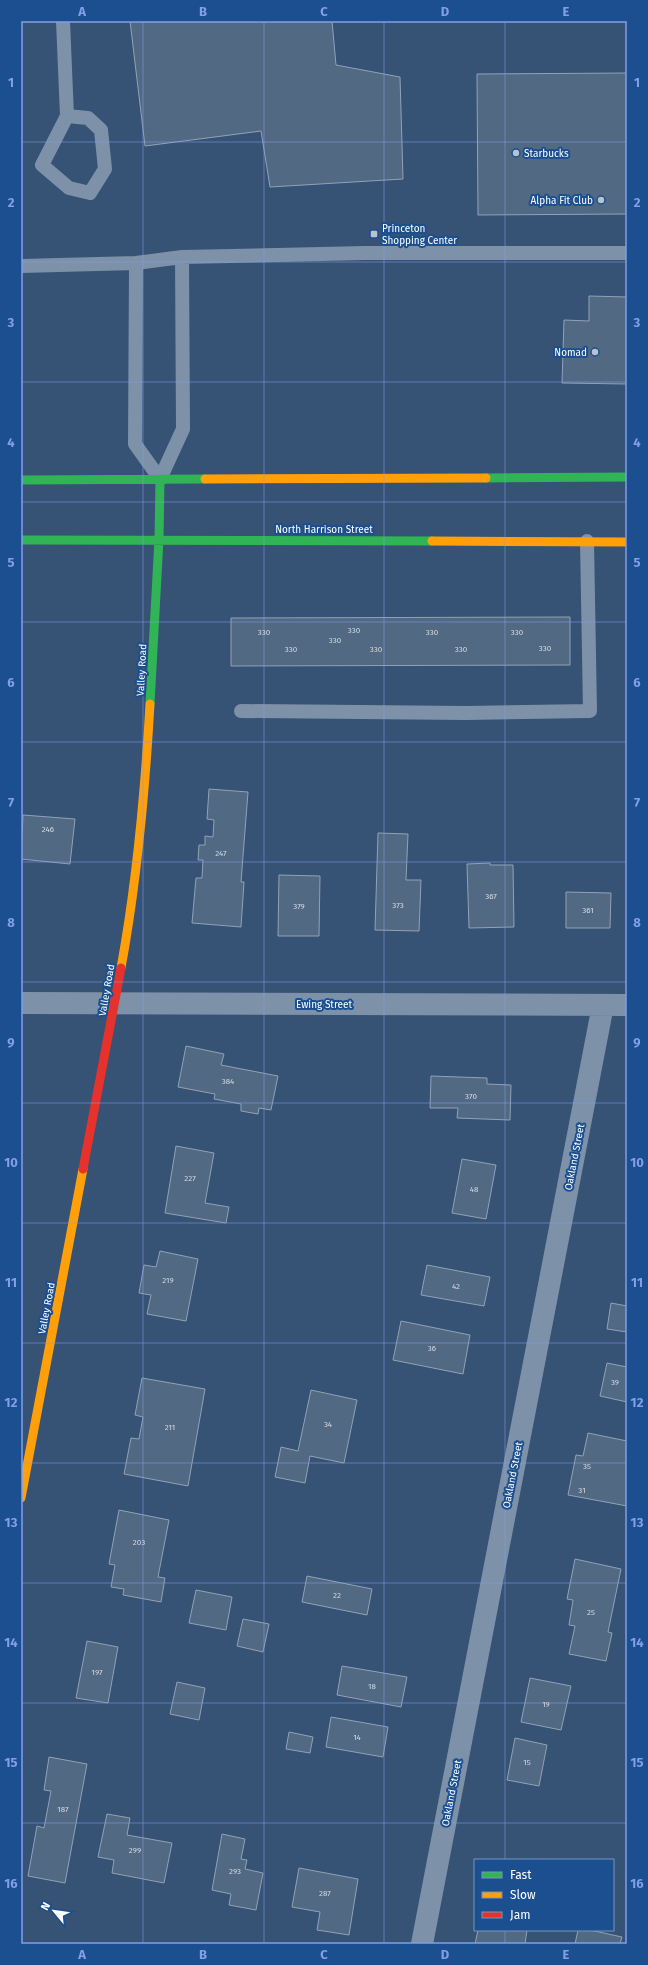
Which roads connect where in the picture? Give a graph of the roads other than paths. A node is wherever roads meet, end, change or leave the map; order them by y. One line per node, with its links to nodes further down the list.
1 (63, 21): 2 (lane)
2 (67, 116): 2 (lane)
3 (627, 253): 4 (lane)
4 (182, 257): 5 (lane); 8 (lane)
5 (136, 263): 6 (lane); 8 (lane)
6 (21, 266)
7 (627, 477): 8 (street)
8 (160, 479): 9 (street); 10 (street, Valley Road)
9 (21, 480)
10 (159, 539): 11 (street, North Harrison Street); 12 (street, North Harrison Street); 16 (street, Valley Road)
11 (21, 540)
12 (587, 540): 13 (street, North Harrison Street); 14 (lane)
13 (627, 542)
14 (242, 711)
15 (21, 1002): 16 (street, Ewing Street)
16 (115, 1003): 17 (street, Ewing Street); 19 (street, Valley Road)
17 (603, 1005): 18 (street, Ewing Street); 20 (street, Oakland Street)
18 (627, 1005)
19 (21, 1498)
20 (422, 1944)

